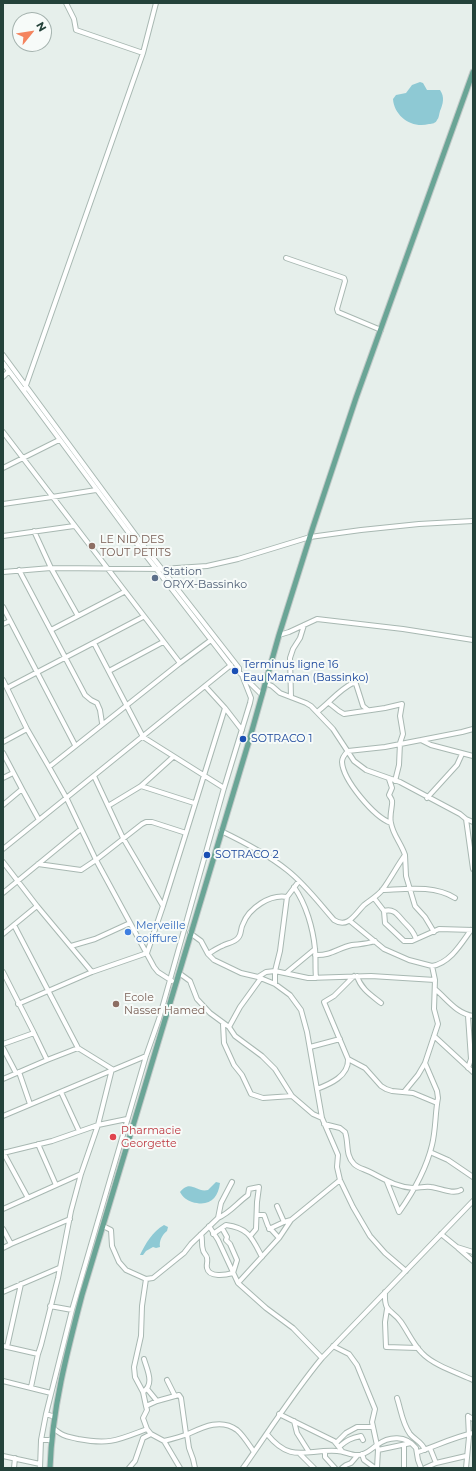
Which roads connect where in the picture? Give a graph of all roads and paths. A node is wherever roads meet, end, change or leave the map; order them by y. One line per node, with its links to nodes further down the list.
1 (66, 3): 3 (street)
2 (156, 3): 3 (street)
3 (143, 53): 11 (street)
4 (473, 72): 6 (main road)
5 (286, 258): 6 (street)
6 (381, 330): 24 (main road)
7 (3, 355): 11 (street)
8 (3, 363): 9 (street)
9 (9, 371): 10 (street); 12 (street)
10 (3, 377)
11 (26, 386): 12 (street); 28 (street)
12 (24, 391): 14 (street)
13 (3, 432): 15 (street)
14 (59, 440): 15 (street); 17 (street)
15 (23, 457): 16 (street); 18 (street)
16 (3, 468)
17 (96, 490): 18 (street); 27 (street)
18 (52, 497): 19 (street); 21 (street)
19 (3, 504)
20 (473, 521): 24 (street)
21 (74, 526): 22 (street); 26 (street)
22 (34, 531): 23 (street); 25 (street)
23 (3, 536)
24 (310, 537): 28 (street); 39 (main road)
25 (51, 568): 26 (street); 29 (street); 33 (street)
26 (106, 568): 27 (street); 31 (street)
27 (156, 569): 28 (street); 40 (street)
28 (162, 569): 49 (street)
29 (19, 570): 30 (street); 38 (street)
30 (3, 572)
31 (124, 592): 33 (street); 34 (street)
32 (3, 607): 35 (street)
33 (78, 616): 38 (street)
34 (143, 617): 42 (street); 43 (street)
35 (10, 621): 36 (street); 48 (street)
36 (3, 624)
37 (304, 624): 39 (street); 41 (street); 55 (street)
38 (51, 630): 44 (street)
39 (279, 635): 51 (main road)
40 (211, 640): 45 (street); 46 (street)
41 (473, 640)
42 (163, 642): 45 (street); 47 (street)
43 (94, 643): 44 (street); 47 (street)
44 (66, 658): 48 (street); 61 (street)
45 (180, 663): 57 (street)
46 (230, 665): 49 (street); 52 (street)
47 (109, 671): 57 (street)
48 (37, 673): 53 (street); 69 (street)
49 (240, 674): 54 (street); 64 (street)
50 (3, 680): 53 (street)
51 (265, 683): 54 (main road); 55 (street)
52 (205, 686): 58 (street); 65 (street)
53 (7, 688): 62 (street)
54 (262, 695): 95 (main road)
55 (291, 697): 60 (street)
56 (329, 703): 59 (street); 59 (street); 60 (street)
57 (126, 706): 61 (street); 65 (street)
58 (225, 708): 64 (street); 77 (street)
59 (368, 710): 68 (street)
60 (317, 712): 70 (street)
61 (102, 723): 69 (street)
62 (27, 729): 67 (street); 75 (street)
63 (473, 729): 66 (street)
64 (242, 730): 83 (street)
65 (143, 737): 74 (street); 78 (street)
66 (421, 740): 68 (street); 72 (street)
67 (3, 742)
68 (400, 743): 70 (street); 81 (street)
69 (75, 745): 75 (street)
70 (348, 751): 80 (street); 93 (street)
71 (3, 753): 76 (street)
72 (462, 754): 73 (street); 85 (street)
73 (473, 756)
74 (173, 757): 77 (street); 82 (street)
75 (49, 767): 86 (street)
76 (13, 773): 79 (street); 84 (street)
77 (204, 775): 83 (street); 87 (street)
78 (94, 776): 86 (street); 89 (street)
79 (3, 778)
80 (389, 779): 81 (street); 93 (street)
81 (395, 781): 85 (street)
82 (141, 786): 87 (street); 89 (street)
83 (224, 788): 139 (street)
84 (22, 789): 88 (street); 91 (street)
85 (427, 798): 90 (street)
86 (67, 799): 91 (street); 94 (street)
87 (194, 803): 96 (street)
88 (3, 804)
89 (108, 806): 97 (street)
90 (466, 819): 92 (street); 103 (street)
91 (39, 820): 98 (street)
92 (473, 822)
93 (391, 824): 99 (street)
94 (81, 829): 100 (street); 102 (street)
95 (221, 831): 105 (street); 121 (main road)
96 (186, 833): 97 (street); 114 (street)
97 (123, 838): 100 (street); 114 (street)
98 (3, 849)
99 (405, 854): 107 (street); 108 (street)
100 (96, 860): 102 (street); 117 (street)
101 (3, 862): 104 (street)
102 (38, 864): 104 (street)
103 (473, 869)
104 (18, 881): 109 (street); 113 (street)
105 (299, 881): 106 (street); 116 (street)
106 (294, 887): 110 (street); 126 (street)
107 (410, 889): 108 (street); 112 (street); 120 (street)
108 (382, 890): 111 (street)
109 (3, 893)
110 (287, 896): 128 (street); 131 (street)
111 (374, 898): 115 (street); 116 (street)
112 (455, 898)
113 (37, 906): 118 (street); 125 (street)
114 (163, 906): 127 (street)
115 (384, 911): 123 (street); 123 (street)
116 (350, 921): 124 (street)
117 (130, 923): 125 (street); 127 (street)
118 (14, 925): 122 (street); 144 (street)
119 (472, 930): 120 (street); 130 (street)
120 (434, 932): 123 (street)
121 (190, 933): 128 (street); 134 (main road)
122 (3, 934)
123 (416, 939)
124 (375, 941): 129 (street); 130 (street)
125 (71, 946): 133 (street)
126 (315, 949): 129 (street); 135 (street)
127 (147, 953): 133 (street); 139 (street)
128 (208, 954): 137 (street)
129 (315, 956): 138 (street)
130 (432, 966): 140 (street)
131 (275, 971): 135 (street); 137 (street); 142 (street)
132 (3, 972): 146 (street)
133 (92, 972): 144 (street)
134 (179, 973): 141 (main road); 148 (street)
135 (286, 973): 138 (street)
136 (355, 976): 138 (street); 140 (street); 145 (street); 152 (street)
137 (260, 978): 142 (street); 149 (street)
138 (316, 978)
139 (170, 980): 141 (street); 157 (street)
140 (435, 980): 143 (street)
141 (176, 983): 198 (main road)
142 (276, 984): 155 (street)
143 (435, 989): 147 (street); 151 (street)
144 (49, 991): 146 (street); 156 (street)
145 (382, 1003)
146 (18, 1004): 150 (street)
147 (471, 1016): 161 (street)
148 (223, 1024): 149 (street); 169 (street)
149 (229, 1027): 169 (street)
150 (34, 1033): 153 (street); 159 (street)
151 (434, 1036): 160 (street); 161 (street)
152 (340, 1039): 155 (street); 158 (street)
153 (3, 1043): 154 (street)
154 (3, 1047): 163 (street)
155 (310, 1047): 166 (street)
156 (78, 1048): 159 (street); 162 (street)
157 (146, 1056): 162 (street); 174 (street)
158 (348, 1059): 166 (street); 168 (street)
159 (47, 1060): 163 (street)
160 (425, 1063): 168 (street); 170 (street)
161 (468, 1068): 164 (street)
162 (112, 1069): 167 (street); 176 (street)
163 (18, 1072): 165 (street); 171 (street)
164 (473, 1072)
165 (3, 1079)
166 (317, 1089): 173 (street)
167 (61, 1092): 171 (street); 177 (street)
168 (404, 1092): 170 (street)
169 (292, 1096): 173 (street)
170 (437, 1103): 180 (street)
171 (30, 1104): 172 (street)
172 (3, 1116)
173 (322, 1118): 175 (street)
174 (127, 1119): 176 (street); 224 (street)
175 (324, 1124): 183 (street); 185 (street)
176 (98, 1125): 177 (street); 181 (street)
177 (79, 1131): 178 (street)
178 (38, 1144): 179 (street); 186 (street)
179 (3, 1152): 189 (street)
180 (430, 1152): 182 (street); 187 (street)
181 (81, 1174): 186 (street); 195 (street)
182 (473, 1177)
183 (340, 1180): 196 (street); 215 (street)
184 (232, 1182): 194 (street)
185 (387, 1182): 187 (street); 187 (street)
186 (56, 1185): 189 (street)
187 (414, 1188): 188 (street)
188 (461, 1190)
189 (28, 1198): 192 (street)
190 (473, 1201): 205 (street)
191 (277, 1206): 197 (street)
192 (3, 1209)
193 (257, 1216): 194 (street); 202 (street); 206 (street)
194 (218, 1218): 199 (street)
195 (70, 1219): 208 (street); 214 (street)
196 (291, 1220): 197 (street); 207 (street)
197 (284, 1222): 202 (street)
198 (103, 1226): 217 (street); 243 (main road)
199 (209, 1226): 203 (street); 204 (street)
200 (222, 1228): 204 (street); 206 (street); 216 (street)
201 (3, 1229): 208 (street)
202 (270, 1229): 207 (street)
203 (201, 1234): 216 (street); 217 (street)
204 (214, 1234): 216 (street)
205 (441, 1234): 209 (street); 215 (street)
206 (251, 1235): 212 (street)
207 (279, 1238): 212 (street)
208 (11, 1244): 210 (street)
209 (457, 1247): 211 (street); 213 (street)
210 (3, 1248)
211 (473, 1252)
212 (262, 1257): 218 (street)
213 (473, 1261)
214 (59, 1268): 219 (street); 222 (street)
215 (406, 1271): 221 (street)
216 (233, 1273): 218 (street)
217 (146, 1279): 235 (street)
218 (238, 1283): 229 (street)
219 (21, 1284): 220 (street); 226 (street)
220 (3, 1292)
221 (385, 1292): 223 (street); 225 (street)
222 (50, 1306): 224 (street); 228 (street)
223 (387, 1309): 227 (street); 227 (street)
224 (72, 1310): 236 (street)
225 (333, 1346): 229 (street); 246 (street)
226 (5, 1347): 228 (street)
227 (418, 1348): 232 (street)
228 (38, 1354): 234 (street)
229 (322, 1358): 242 (street)
230 (144, 1359): 235 (street)
231 (167, 1380): 237 (street)
232 (473, 1380)
233 (3, 1381): 234 (street)
234 (31, 1387): 236 (street)
235 (146, 1391): 239 (street); 240 (street)
236 (51, 1393): 241 (street)
237 (175, 1396): 239 (street); 251 (street)
238 (396, 1398): 261 (street)
239 (157, 1401): 240 (street)
240 (146, 1406): 248 (street)
241 (46, 1414): 243 (street); 253 (street)
242 (279, 1414): 245 (street); 252 (street)
243 (55, 1417): 247 (main road)
244 (473, 1419): 249 (street)
245 (294, 1421): 259 (street); 266 (street)
246 (373, 1427): 258 (street); 259 (street)
247 (54, 1428): 248 (street); 254 (main road)
248 (147, 1429): 250 (street)
249 (471, 1433): 261 (street); 272 (street)
250 (151, 1434): 256 (street); 278 (street)
251 (186, 1434): 256 (street); 265 (street); 280 (street)
252 (267, 1434): 265 (street); 268 (street)
253 (41, 1440): 254 (street); 275 (street)
254 (52, 1440): 277 (main road)
255 (363, 1440): 259 (street)
256 (164, 1441): 279 (street)
257 (411, 1443): 258 (street); 260 (street); 267 (street)
258 (377, 1444): 262 (street); 269 (street)
259 (338, 1445): 264 (street)
260 (404, 1445): 262 (street); 286 (street)
261 (428, 1449): 267 (street); 274 (street)
262 (378, 1450): 285 (street)
263 (325, 1451): 264 (street); 266 (street); 283 (street)
264 (342, 1451): 271 (street)
265 (254, 1452): 281 (street)
266 (309, 1452): 268 (street)
267 (418, 1452): 287 (street)
268 (300, 1454): 282 (street)
269 (362, 1454): 271 (street); 285 (street)
270 (3, 1456): 273 (street)
271 (357, 1456): 284 (street)
272 (466, 1456): 274 (street); 289 (street)
273 (15, 1458): 275 (street); 276 (street)
274 (436, 1463): 288 (street)
275 (40, 1466)
276 (14, 1468)
277 (50, 1468)
278 (128, 1468)
279 (180, 1468)
280 (195, 1468)
281 (244, 1468)
282 (314, 1468)
283 (335, 1468)
284 (342, 1468)
285 (376, 1468)
286 (404, 1468)
287 (421, 1468)
288 (425, 1468)
289 (466, 1468)

